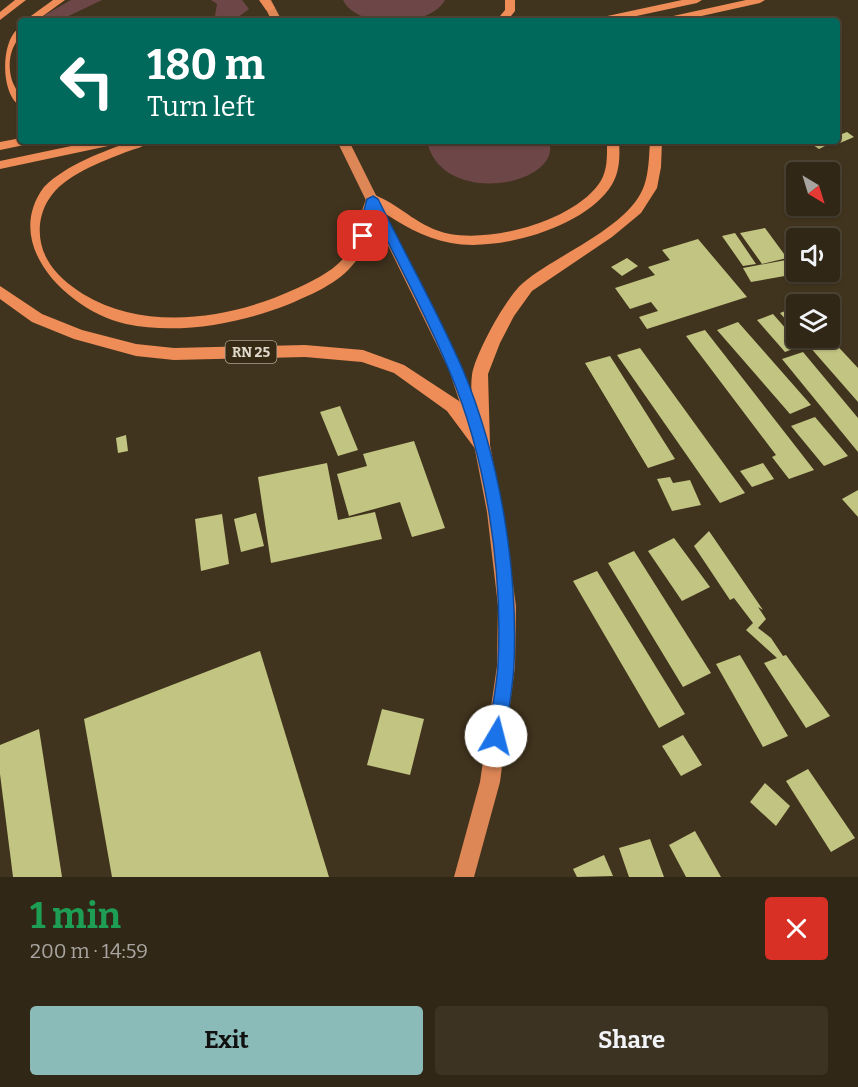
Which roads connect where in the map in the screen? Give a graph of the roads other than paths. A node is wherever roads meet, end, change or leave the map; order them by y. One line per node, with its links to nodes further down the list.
1 (21, 0): 7 (highway)
2 (60, 0): 8 (highway)
3 (510, 0): 10 (highway)
4 (697, 0): 11 (highway)
5 (754, 1): 12 (highway); 13 (highway)
6 (268, 2): 9 (main road)
7 (0, 17)
8 (33, 18)
9 (276, 18)
10 (504, 18)
11 (612, 18)
12 (678, 18)
13 (717, 18)
14 (18, 33): 15 (highway)
15 (18, 99)
16 (18, 142): 22 (highway)
17 (99, 144): 23 (highway)
18 (136, 144): 24 (highway)
19 (345, 144): 24 (main road)
20 (614, 144): 24 (highway)
21 (656, 144): 26 (highway)
22 (0, 146)
23 (0, 165)
24 (373, 199): 26 (main road)
25 (0, 291): 26 (highway, RN 25)
26 (482, 445): 27 (main road)
27 (464, 877)

